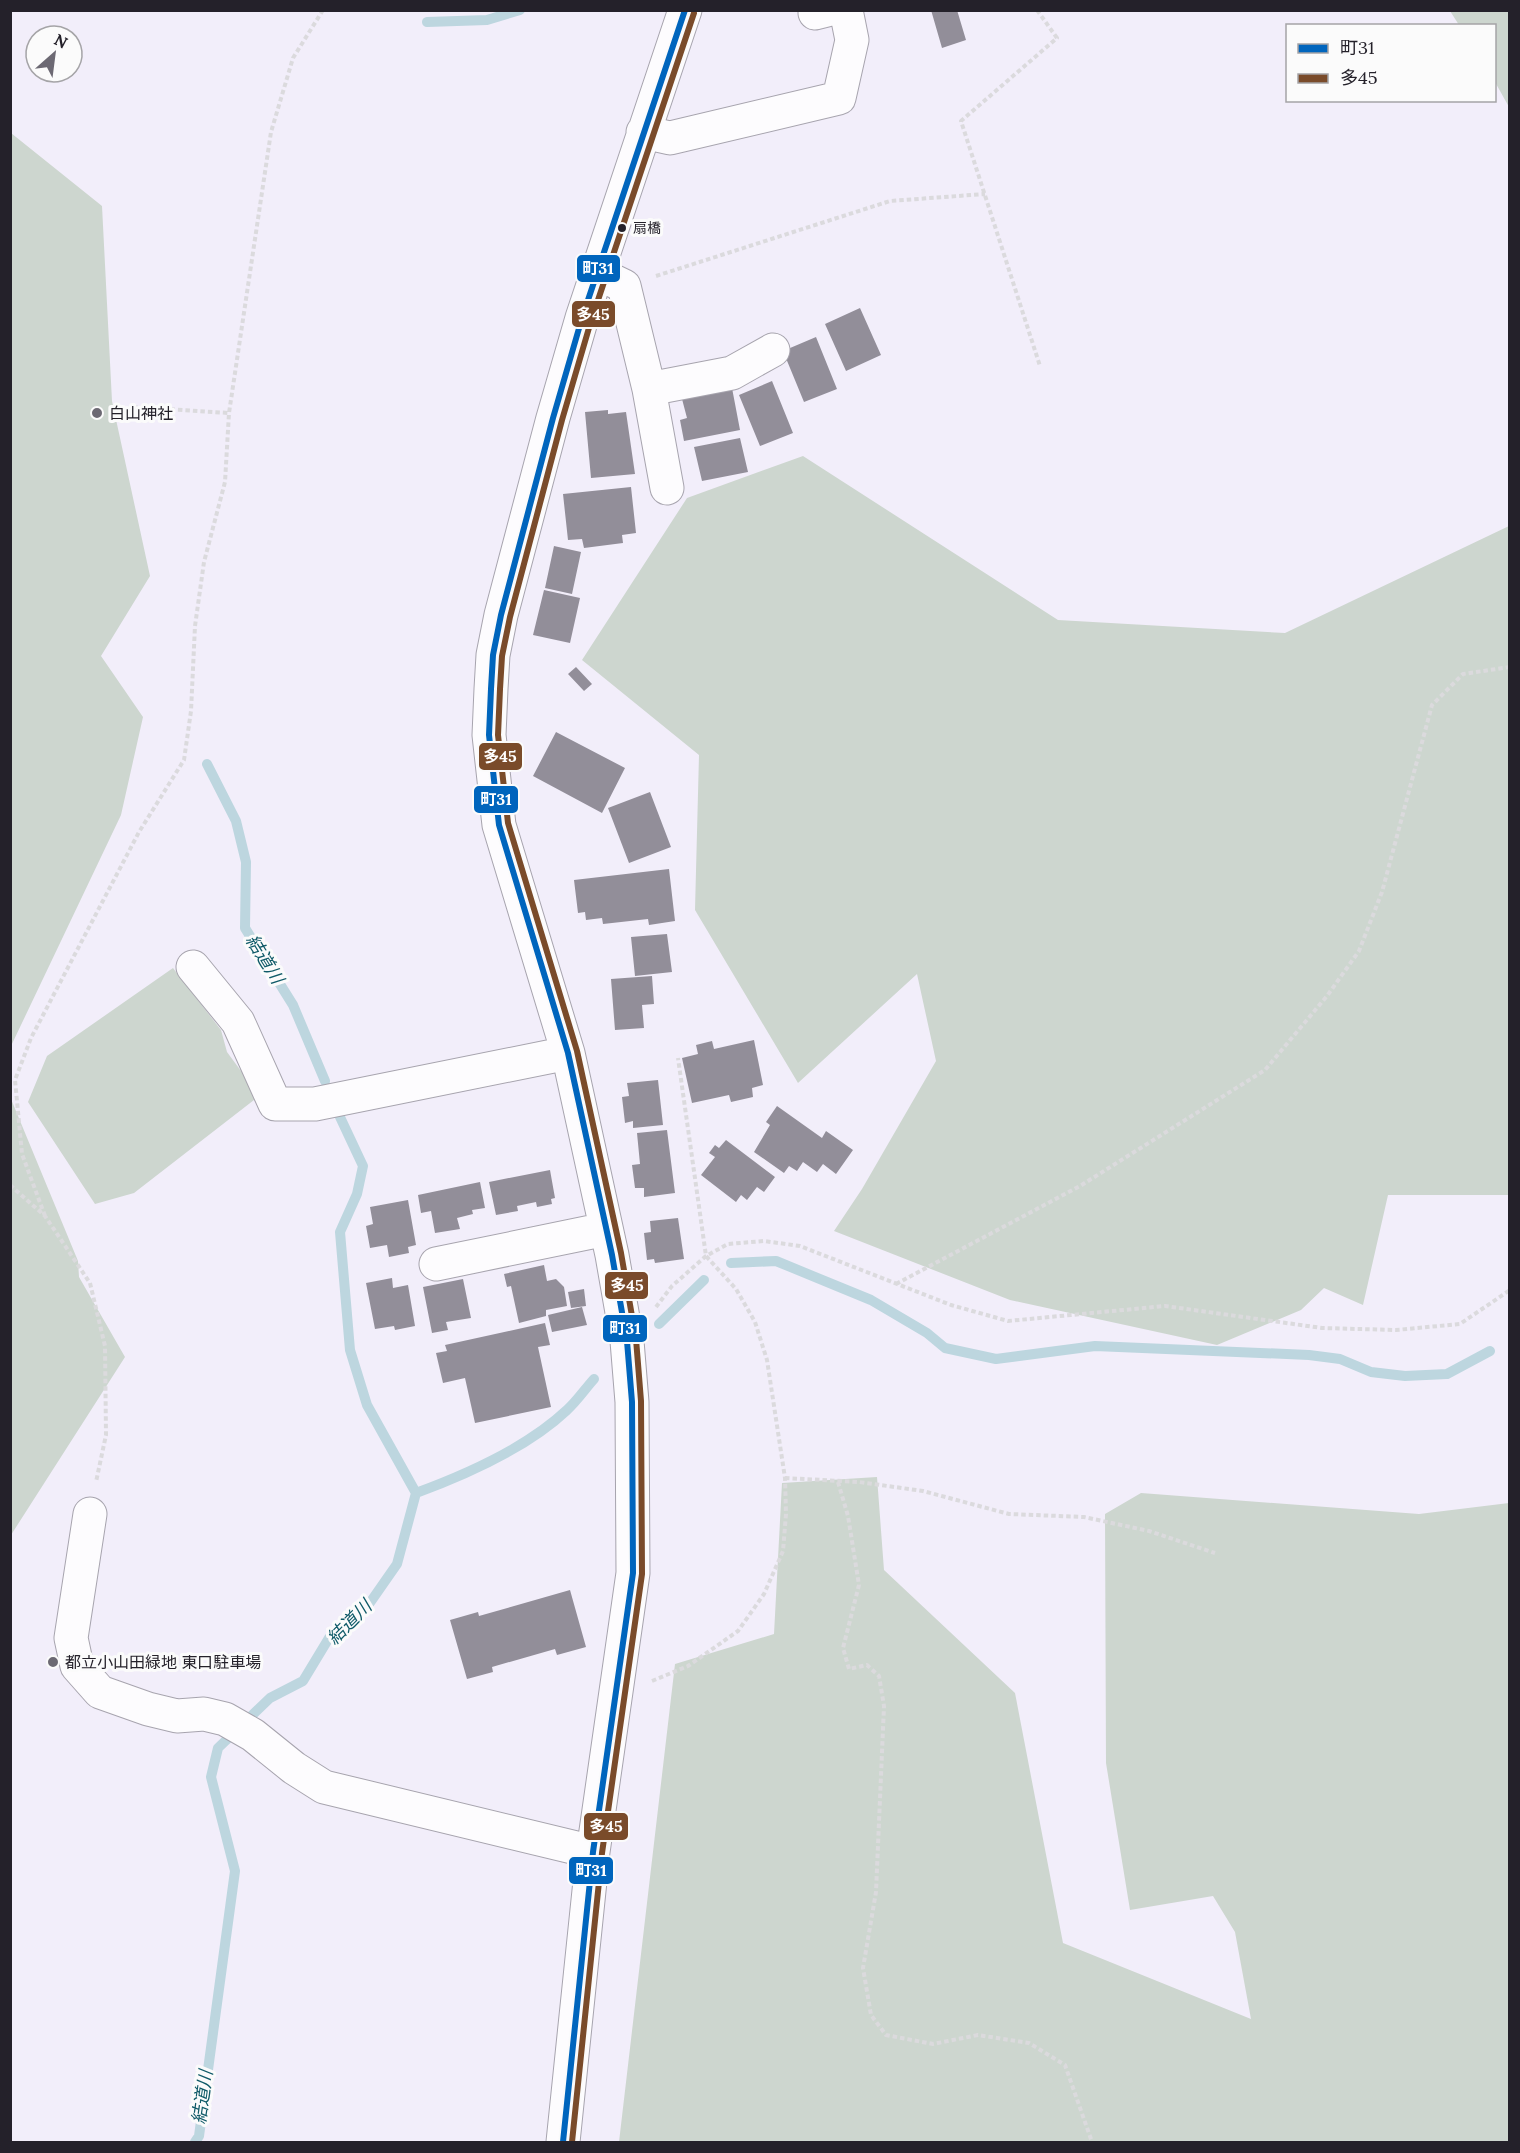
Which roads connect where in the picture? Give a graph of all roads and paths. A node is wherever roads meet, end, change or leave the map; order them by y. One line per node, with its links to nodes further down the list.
1 (323, 10): 12 (path)
2 (685, 10): 5 (street)
3 (1037, 10): 6 (path)
4 (829, 11): 5 (street)
5 (644, 132): 7 (street)
6 (985, 194): 7 (path); 9 (path)
7 (611, 279): 10 (street); 16 (street)
8 (773, 350): 10 (street)
9 (1040, 366)
10 (649, 389): 13 (street)
11 (133, 407): 12 (path)
12 (229, 413): 19 (path)
13 (667, 488)
14 (1509, 667): 23 (path)
15 (193, 967): 16 (street)
16 (568, 1053): 20 (street)
17 (678, 1058): 21 (path)
18 (10, 1185): 19 (path)
19 (45, 1216): 28 (path)
20 (606, 1229): 22 (street); 25 (street)
21 (706, 1256): 23 (path); 25 (path); 26 (path)
22 (436, 1264)
23 (895, 1285): 24 (path)
24 (1509, 1290)
25 (627, 1341): 30 (street)
26 (785, 1478): 27 (path); 30 (path)
27 (838, 1482): 29 (path); 33 (path)
28 (90, 1514): 31 (street)
29 (1215, 1553)
30 (615, 1697): 31 (street)
31 (593, 1852): 32 (street)
32 (563, 2142)
33 (1092, 2142)

